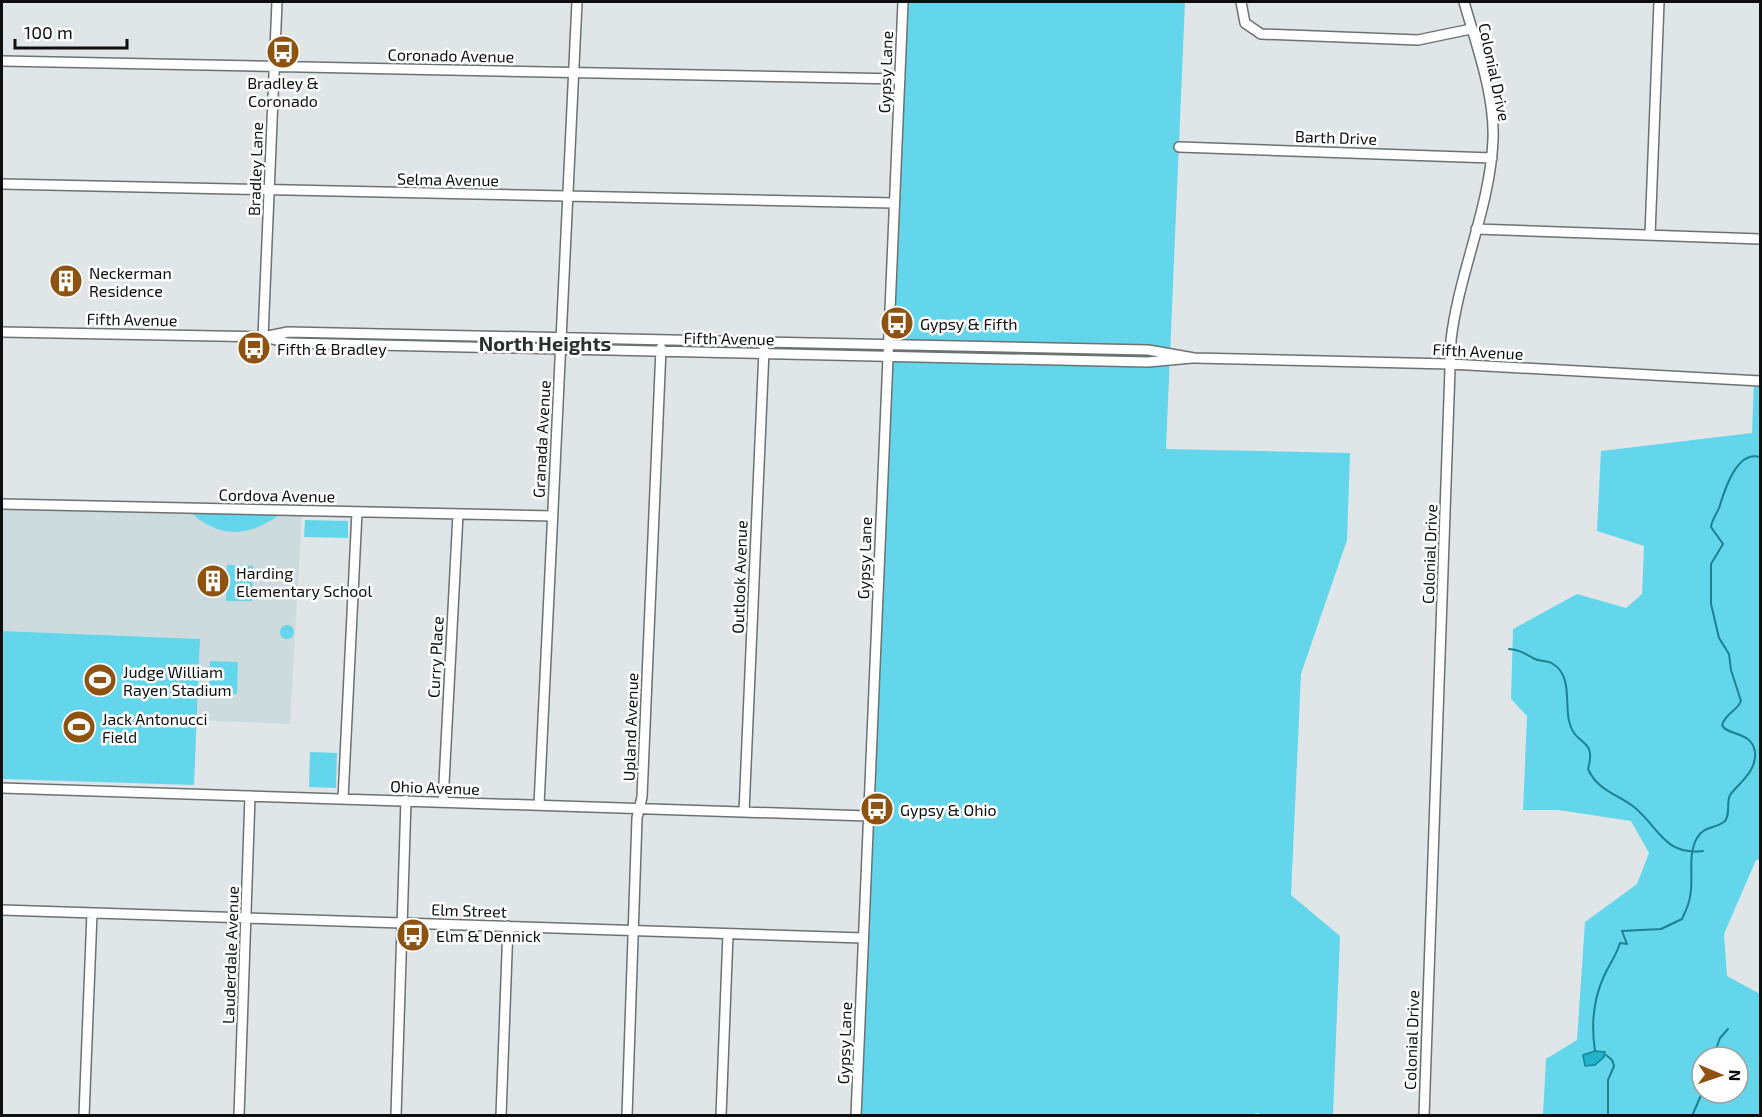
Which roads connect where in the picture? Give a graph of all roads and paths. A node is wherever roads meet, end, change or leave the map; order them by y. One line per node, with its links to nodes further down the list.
1 (277, 2): 9 (street, Bradley Lane)
2 (577, 2): 10 (street, Granada Avenue)
3 (903, 2): 11 (street, Gypsy Lane)
4 (1241, 2): 7 (street)
5 (1464, 2): 7 (street, Colonial Drive)
6 (1659, 2): 19 (street)
7 (1471, 29): 13 (street, Colonial Drive)
8 (2, 61): 9 (street, Coronado Avenue)
9 (274, 67): 10 (street, Coronado Avenue); 15 (street, Bradley Lane)
10 (574, 73): 11 (street, Coronado Avenue); 16 (street, Granada Avenue)
11 (900, 79): 17 (street, Gypsy Lane)
12 (1179, 147): 13 (street, Barth Drive)
13 (1492, 158): 18 (street, Colonial Drive)
14 (2, 184): 15 (street, Selma Avenue)
15 (269, 190): 16 (street, Selma Avenue); 22 (street, Bradley Lane)
16 (568, 196): 17 (street, Selma Avenue); 23 (street, Granada Avenue)
17 (894, 203): 26 (street, Gypsy Lane)
18 (1476, 229): 19 (street); 32 (street, Colonial Drive)
19 (1650, 235): 20 (street)
20 (1761, 239)
21 (2, 332): 22 (street, Fifth Avenue)
22 (263, 337): 23 (street, Fifth Avenue); 27 (street, Fifth Avenue)
23 (561, 338): 24 (street, Fifth Avenue); 27 (street, Granada Avenue)
24 (661, 340): 25 (street, Fifth Avenue); 28 (street, Upland Avenue)
25 (764, 343): 26 (street, Fifth Avenue); 29 (street, Outlook Avenue)
26 (888, 344): 30 (street, Gypsy Lane); 31 (street, Fifth Avenue)
27 (560, 349): 28 (street, Fifth Avenue); 37 (street, Granada Avenue)
28 (661, 351): 29 (street, Fifth Avenue); 44 (street, Upland Avenue)
29 (763, 354): 30 (street, Fifth Avenue); 45 (street, Outlook Avenue)
30 (888, 356): 31 (street, Fifth Avenue); 46 (street, Gypsy Lane)
31 (1194, 358): 32 (street, Fifth Avenue)
32 (1450, 364): 33 (street, Fifth Avenue); 62 (street, Colonial Drive)
33 (1761, 381)
34 (2, 504): 35 (street, Cordova Avenue)
35 (357, 512): 36 (street, Cordova Avenue); 40 (street)
36 (458, 514): 37 (street, Cordova Avenue); 42 (street, Curry Place)
37 (552, 516): 43 (street, Granada Avenue)
38 (2, 788): 39 (street, Ohio Avenue)
39 (250, 796): 40 (street, Ohio Avenue); 49 (street, Lauderdale Avenue)
40 (343, 799): 41 (street, Ohio Avenue)
41 (406, 800): 42 (street, Ohio Avenue); 50 (street)
42 (443, 802): 43 (street, Ohio Avenue)
43 (538, 805): 44 (street, Ohio Avenue)
44 (639, 808): 45 (street, Ohio Avenue); 52 (street, Upland Avenue)
45 (744, 812): 46 (street, Ohio Avenue)
46 (868, 816): 54 (street, Gypsy Lane)
47 (2, 910): 48 (street, Elm Street)
48 (92, 913): 49 (street, Elm Street); 55 (street)
49 (246, 918): 50 (street, Elm Street); 56 (street, Lauderdale Avenue)
50 (402, 923): 51 (street, Elm Street); 57 (street)
51 (508, 926): 52 (street, Elm Street); 58 (street)
52 (633, 931): 53 (street, Elm Street); 59 (street, Upland Avenue)
53 (728, 934): 54 (street, Elm Street); 60 (street)
54 (863, 938): 61 (street, Gypsy Lane)
55 (84, 1116)
56 (239, 1116)
57 (396, 1116)
58 (501, 1116)
59 (627, 1116)
60 (721, 1116)
61 (856, 1116)
62 (1424, 1116)

